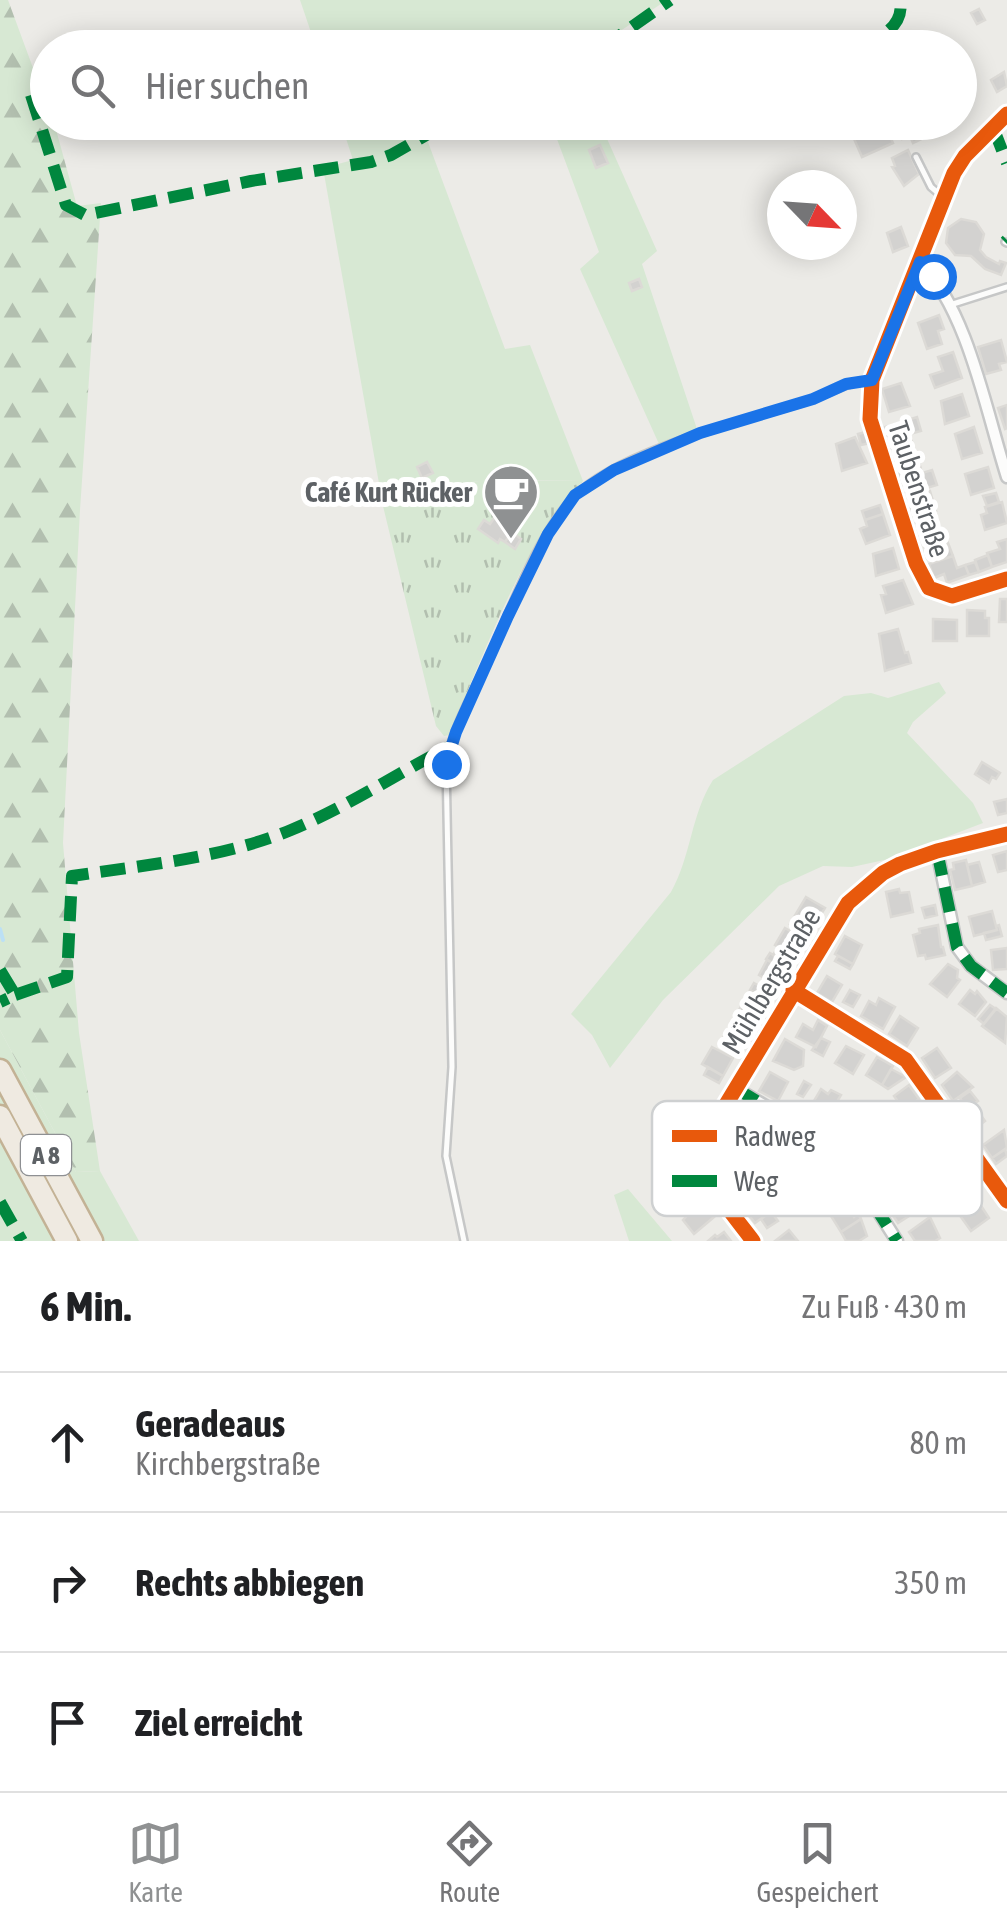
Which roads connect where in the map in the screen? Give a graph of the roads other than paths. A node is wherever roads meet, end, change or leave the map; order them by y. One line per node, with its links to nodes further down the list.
1 (1005, 121): 3 (street)
2 (916, 157): 3 (lane)
3 (944, 198): 4 (street)
4 (920, 262): 6 (street); 7 (street)
5 (1007, 287): 6 (lane)
6 (951, 305): 8 (street)
7 (872, 380): 9 (street, Taubenstraße); 26 (lane)
8 (1007, 477)
9 (1007, 579)
10 (1007, 834): 11 (street, Mühlbergstraße)
11 (937, 850): 12 (street, Mühlbergstraße); 13 (street)
12 (793, 990): 15 (street, Mühlbergstraße); 18 (street)
13 (1007, 993)
14 (0, 1070): 25 (highway, A 8)
15 (735, 1088): 16 (street, Mühlbergstraße); 17 (street)
16 (727, 1101)
17 (757, 1101)
18 (935, 1101)
19 (0, 1116): 24 (highway, A 8)
20 (982, 1166): 21 (street)
21 (1007, 1201)
22 (735, 1216): 27 (street)
23 (882, 1216): 28 (street)
24 (66, 1241)
25 (92, 1241)
26 (464, 1241)
27 (753, 1241)
28 (898, 1241)

